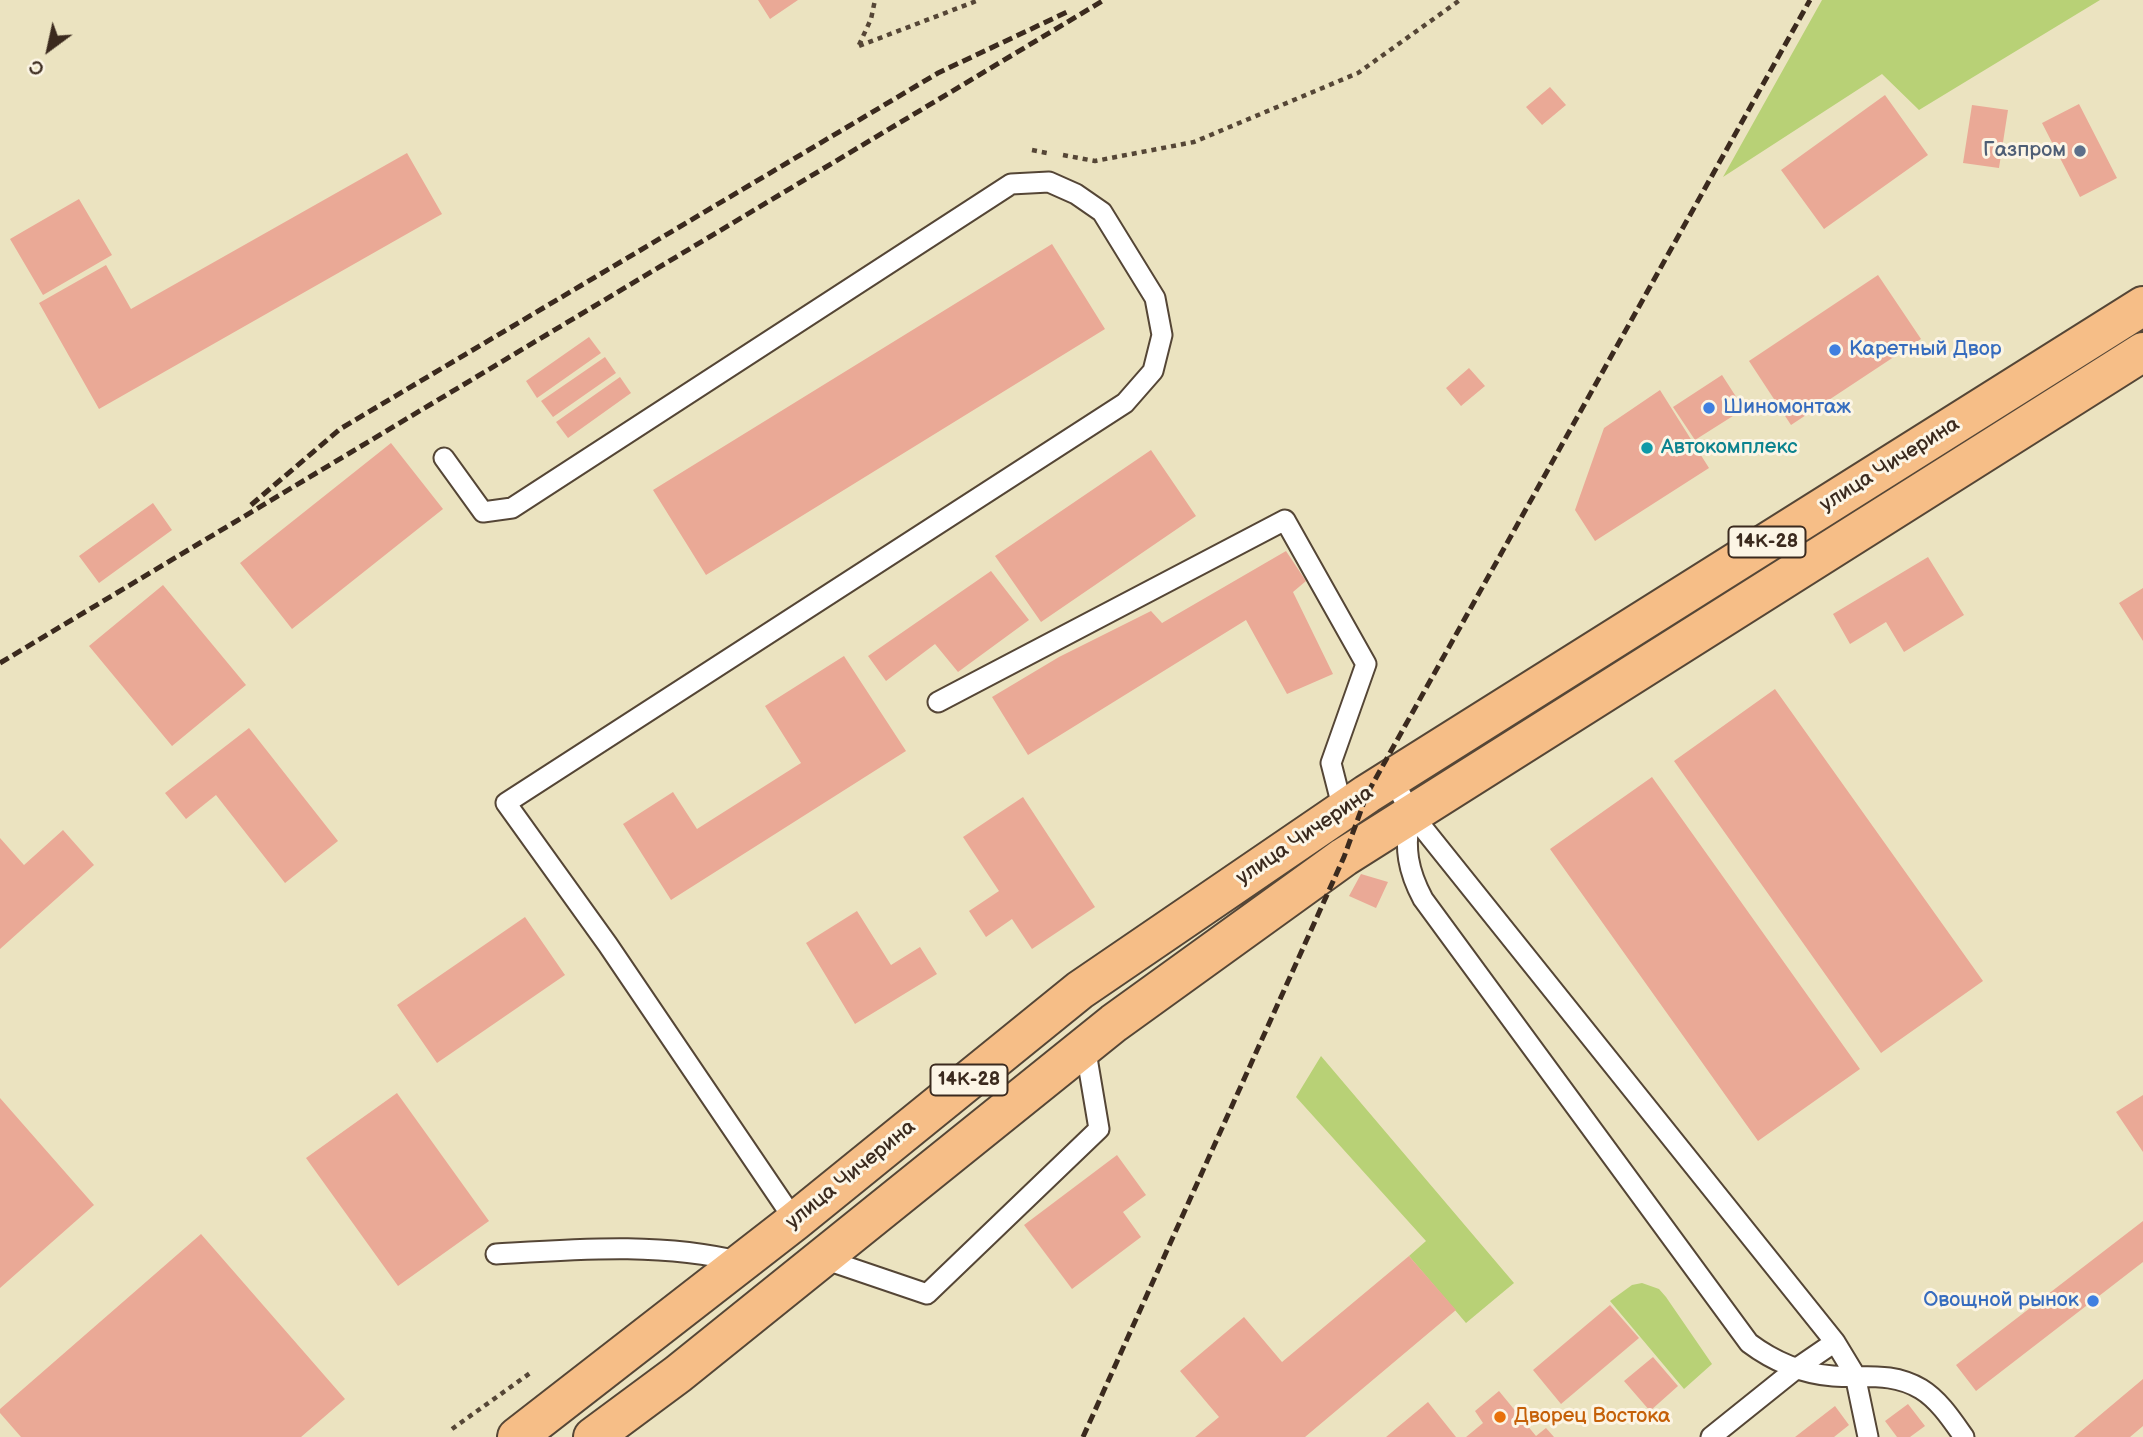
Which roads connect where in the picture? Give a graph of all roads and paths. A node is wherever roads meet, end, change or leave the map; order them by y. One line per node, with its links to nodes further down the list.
1 (875, 0): 2 (path)
2 (979, 0)
3 (1460, 0): 4 (path)
4 (1032, 150)
5 (2143, 306): 9 (main road, улица Чичерина / 14К-28)
6 (2143, 352): 11 (main road, улица Чичерина / 14К-28)
7 (444, 458): 13 (lane)
8 (938, 702): 10 (lane)
9 (1392, 778): 10 (main road, улица Чичерина / 14К-28); 11 (lane)
10 (1343, 810): 13 (main road, улица Чичерина / 14К-28)
11 (1411, 813): 12 (main road, улица Чичерина / 14К-28); 17 (lane); 18 (lane)
12 (1085, 1046): 15 (main road, улица Чичерина / 14К-28); 15 (lane)
13 (795, 1221): 16 (main road, улица Чичерина / 14К-28)
14 (495, 1254): 16 (lane)
15 (821, 1258): 23 (main road, улица Чичерина / 14К-28)
16 (742, 1262): 22 (main road, улица Чичерина / 14К-28)
17 (1835, 1342): 18 (lane); 20 (lane)
18 (1797, 1367): 20 (lane); 24 (lane)
19 (533, 1371): 21 (path)
20 (1855, 1375): 25 (lane); 26 (lane)
21 (452, 1429)
22 (517, 1437)
23 (593, 1437)
24 (1711, 1437)
25 (1867, 1437)
26 (1964, 1437)

